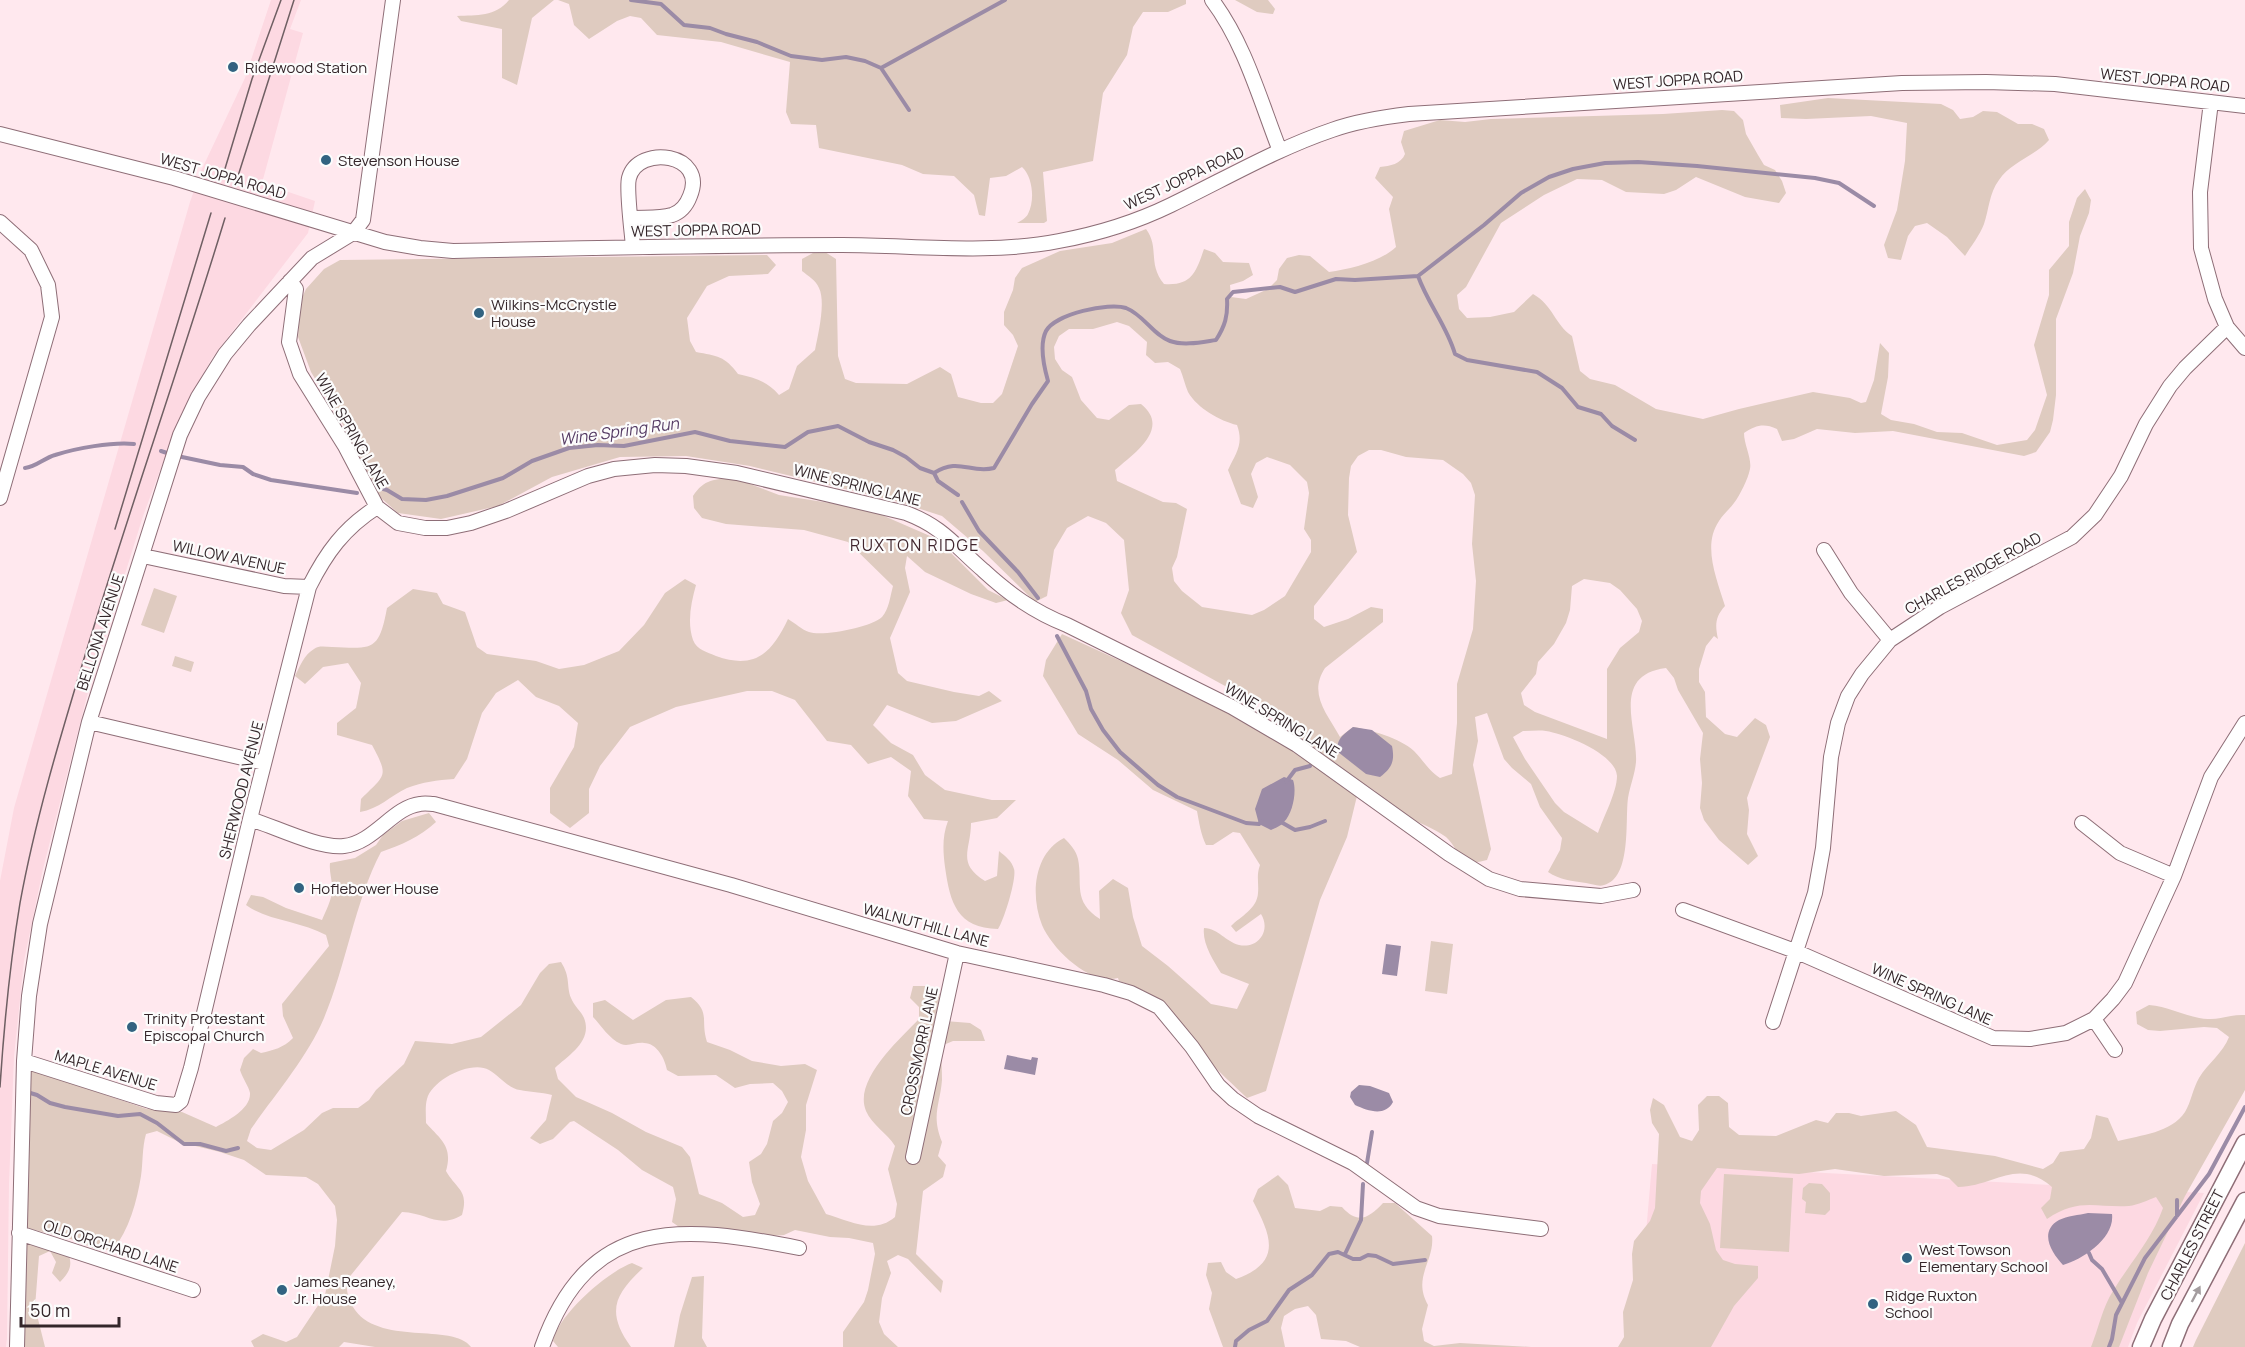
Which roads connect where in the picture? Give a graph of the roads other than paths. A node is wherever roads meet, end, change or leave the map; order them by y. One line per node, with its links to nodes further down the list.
1 (393, 0): 9 (street)
2 (1212, 0): 6 (street)
3 (2211, 102): 4 (street, WEST JOPPA ROAD); 6 (street, WEST JOPPA ROAD); 12 (street)
4 (2245, 106)
5 (0, 134): 9 (street, WEST JOPPA ROAD)
6 (1280, 151): 10 (street, WEST JOPPA ROAD)
7 (631, 218): 7 (street); 10 (street)
8 (0, 222): 14 (street)
9 (353, 233): 10 (street, WEST JOPPA ROAD); 11 (street, BELLONA AVENUE)
10 (633, 247)
11 (290, 281): 15 (street, WINE SPRING LANE); 17 (street, BELLONA AVENUE)
12 (2227, 327): 13 (street); 19 (street, CHARLES RIDGE ROAD)
13 (2245, 348)
14 (0, 498)
15 (377, 507): 18 (street, SHERWOOD AVENUE); 26 (street, WINE SPRING LANE)
16 (1824, 550): 19 (street)
17 (143, 556): 18 (street, WILLOW AVENUE); 20 (street, BELLONA AVENUE)
18 (309, 587): 22 (street, SHERWOOD AVENUE)
19 (1890, 640): 28 (street, CHARLES RIDGE ROAD)
20 (89, 722): 22 (street); 33 (street, BELLONA AVENUE)
21 (2245, 723): 25 (street, WINE SPRING LANE)
22 (264, 763): 23 (street, SHERWOOD AVENUE)
23 (250, 819): 29 (street, WALNUT HILL LANE); 34 (street, SHERWOOD AVENUE)
24 (2082, 823): 25 (street)
25 (2174, 876): 30 (street, WINE SPRING LANE)
26 (1632, 890)
27 (1683, 910): 28 (street, WINE SPRING LANE)
28 (1795, 951): 30 (street, WINE SPRING LANE); 31 (street, CHARLES RIDGE ROAD)
29 (957, 952): 36 (street, CROSSMORR LANE); 38 (street, WALNUT HILL LANE)
30 (2094, 1019): 32 (street)
31 (1773, 1022)
32 (2115, 1050)
33 (24, 1061): 34 (street, MAPLE AVENUE); 39 (street, BELLONA AVENUE)
34 (180, 1104)
35 (2245, 1143): 44 (main road, CHARLES STREET)
36 (913, 1157)
37 (2245, 1201): 45 (main road, CHARLES STREET, one-way to 37)
38 (1541, 1229)
39 (19, 1233): 41 (street, OLD ORCHARD LANE); 42 (street, BELLONA AVENUE)
40 (800, 1248): 43 (street)
41 (193, 1290)
42 (17, 1347)
43 (542, 1347)
44 (2141, 1347)
45 (2171, 1347)

